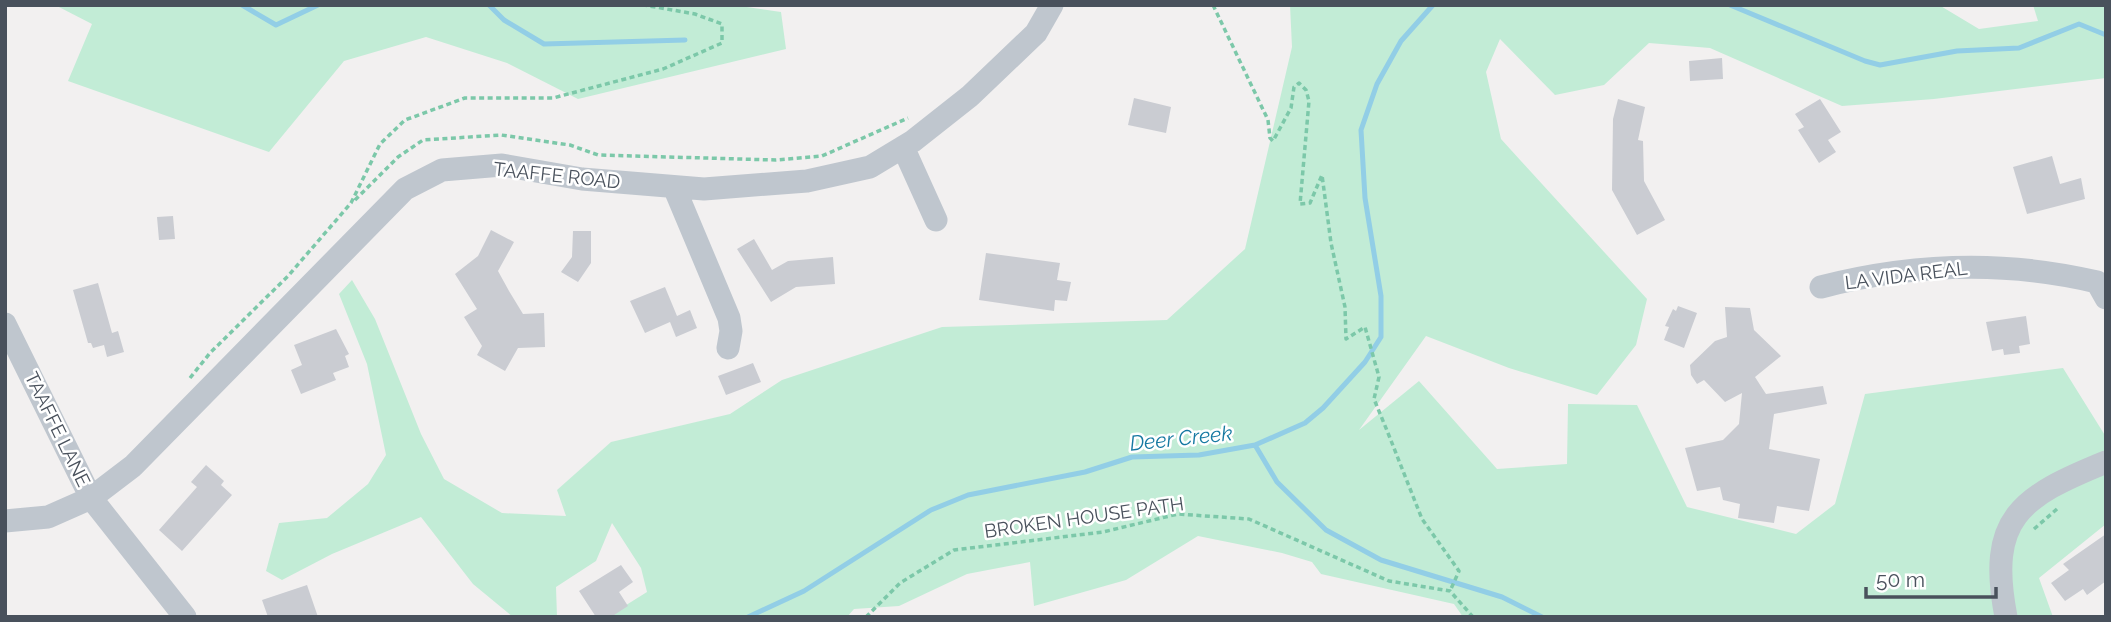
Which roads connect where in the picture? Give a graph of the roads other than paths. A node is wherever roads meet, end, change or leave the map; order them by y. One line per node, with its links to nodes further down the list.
1 (1052, 5): 2 (street, TAAFFE ROAD)
2 (903, 147): 3 (street, TAAFFE ROAD); 4 (street)
3 (674, 187): 8 (street); 10 (street, TAAFFE ROAD)
4 (936, 220)
5 (1821, 287): 6 (street, LA VIDA REAL)
6 (2106, 298)
7 (5, 324): 10 (street, TAAFFE LANE)
8 (728, 348)
9 (2106, 462): 13 (street)
10 (91, 498): 11 (street, TAAFFE ROAD); 12 (street, TAAFFE LANE)
11 (5, 521)
12 (185, 617)
13 (2006, 617)

